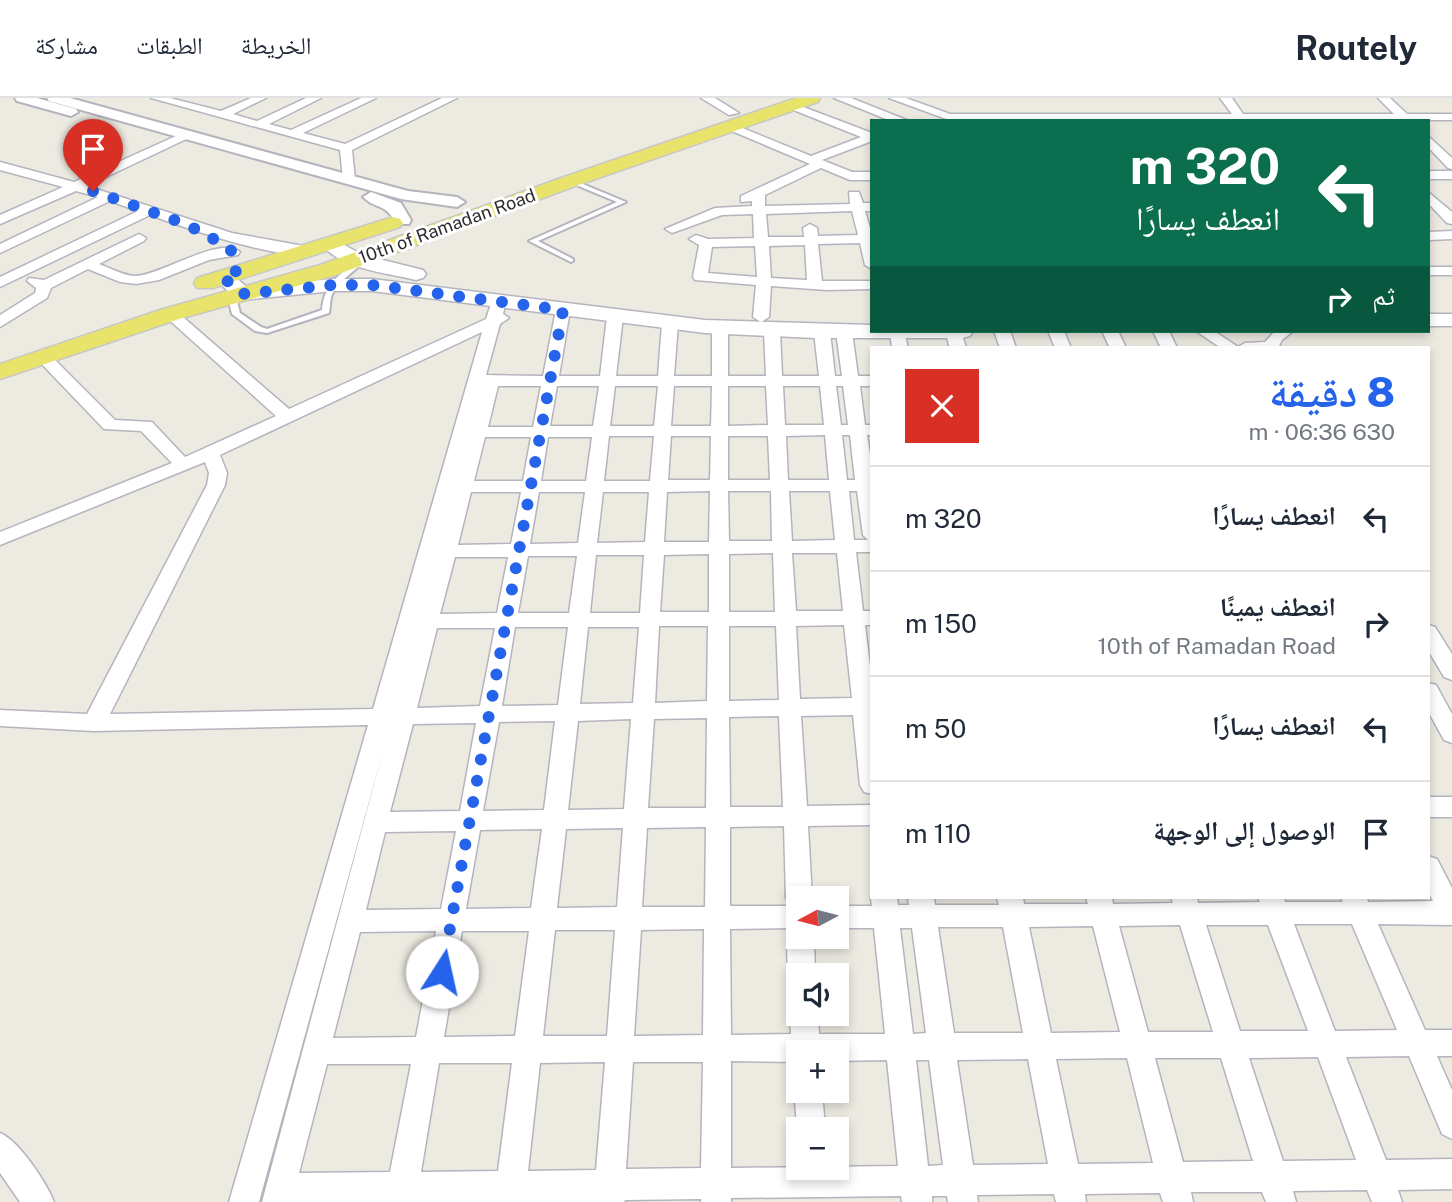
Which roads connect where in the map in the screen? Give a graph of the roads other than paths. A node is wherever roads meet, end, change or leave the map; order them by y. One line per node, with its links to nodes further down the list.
1 (23, 98): 35 (street)
2 (54, 98): 35 (street)
3 (157, 98): 17 (street)
4 (207, 98): 17 (street)
5 (260, 98): 20 (street)
6 (316, 98): 32 (street)
7 (370, 98): 33 (street)
8 (451, 98): 42 (street)
9 (707, 98): 31 (street)
10 (812, 98): 15 (main road, 10th of Ramadan Road)
11 (840, 98): 27 (street)
12 (895, 98): 18 (street)
13 (1226, 98): 26 (street)
14 (1384, 98): 30 (street)
15 (783, 102): 31 (main road, 10th of Ramadan Road); 34 (street)
16 (938, 104): 18 (street)
17 (188, 106): 20 (street)
18 (926, 110): 28 (street); 29 (street)
19 (1449, 111): 30 (street)
20 (222, 115): 32 (street)
21 (1003, 115): 22 (street); 29 (street)
22 (1112, 115): 23 (street)
23 (1174, 115): 26 (street)
24 (1294, 115): 25 (street); 26 (street)
25 (1350, 115): 30 (street)
26 (1241, 118)
27 (898, 119)
28 (908, 119)
29 (950, 119)
30 (1406, 119)
31 (732, 120): 43 (street); 51 (main road, 10th of Ramadan Road); 56 (main road, 10th of Ramadan Road)
32 (258, 125): 33 (street)
33 (291, 134): 42 (street)
34 (870, 136)
35 (184, 138): 50 (street); 52 (street); 64 (street)
36 (870, 138): 41 (street)
37 (1430, 142): 39 (street)
38 (1430, 143): 44 (street)
39 (1452, 143)
40 (870, 144): 41 (street)
41 (854, 145): 43 (street)
42 (346, 148): 50 (street)
43 (816, 162): 48 (street); 53 (street)
44 (1452, 165)
45 (0, 166): 52 (street)
46 (1452, 174): 47 (street)
47 (1430, 175)
48 (850, 176): 49 (street); 58 (street)
49 (870, 176)
50 (349, 179): 56 (street)
51 (571, 181): 79 (main road, 10th of Ramadan Road); 80 (lane)
52 (75, 186): 54 (street); 63 (street)
53 (758, 194): 61 (street); 62 (street)
54 (111, 196): 60 (street); 75 (street)
55 (1431, 201): 57 (street); 65 (street)
56 (457, 202): 64 (main road, 10th of Ramadan Road)
57 (1452, 204)
58 (864, 207): 59 (street); 70 (street)
59 (808, 208): 61 (street); 71 (street)
60 (150, 210): 66 (street); 78 (street)
61 (760, 210): 62 (street); 72 (street)
62 (720, 211): 73 (street)
63 (0, 220)
64 (403, 220): 74 (main road, 10th of Ramadan Road)
65 (1452, 220)
66 (188, 225): 76 (street); 77 (street)
67 (1430, 236): 68 (street)
68 (1452, 236)
69 (139, 238): 81 (street)
70 (868, 239): 71 (street)
71 (811, 240): 72 (street); 89 (street)
72 (762, 241): 73 (street); 85 (street)
73 (706, 243): 85 (street)
74 (331, 244): 76 (main road, 10th of Ramadan Road); 79 (main road)
75 (6, 246): 78 (street)
76 (310, 251): 87 (main road, 10th of Ramadan Road)
77 (233, 253): 81 (street); 87 (street)
78 (53, 257): 84 (street)
79 (359, 260): 87 (main road, 10th of Ramadan Road); 88 (lane); 103 (main road)
80 (571, 260)
81 (88, 264): 91 (street)
82 (1430, 271): 83 (street)
83 (1452, 271)
84 (20, 273): 86 (street); 91 (street)
85 (764, 280): 89 (street); 103 (street)
86 (0, 283)
87 (233, 285): 88 (main road); 88 (lane); 96 (main road, 10th of Ramadan Road); 111 (main road, 10th of Ramadan Road)
88 (333, 285): 94 (main road)
89 (815, 285): 90 (street)
90 (870, 285)
91 (44, 286): 101 (street)
92 (1430, 307): 93 (main road)
93 (1452, 307)
94 (503, 310): 95 (main road); 114 (street); 123 (street)
95 (563, 310): 97 (main road); 115 (street)
96 (171, 314): 112 (main road, 10th of Ramadan Road); 123 (street)
97 (615, 317): 102 (main road); 116 (street)
98 (870, 318): 103 (main road)
99 (1430, 320): 100 (main road)
100 (1452, 320)
101 (0, 322)
102 (670, 324): 104 (main road); 117 (street)
103 (766, 324): 104 (main road); 105 (main road); 119 (street)
104 (720, 328): 118 (street)
105 (822, 332): 106 (main road); 120 (street)
106 (844, 332): 109 (main road); 121 (street)
107 (941, 333): 109 (main road)
108 (1207, 333): 110 (street)
109 (898, 340)
110 (1228, 346)
111 (0, 352)
112 (43, 357): 113 (main road, 10th of Ramadan Road); 133 (street)
113 (0, 372)
114 (483, 381): 115 (street); 127 (street)
115 (550, 381): 116 (street); 128 (street)
116 (606, 381): 117 (street); 129 (street)
117 (664, 381): 118 (street); 130 (street)
118 (720, 381): 119 (street); 131 (street)
119 (773, 381): 120 (street); 125 (street)
120 (827, 381): 121 (street); 126 (street)
121 (850, 381): 122 (street); 124 (street)
122 (870, 381)
123 (288, 417): 132 (street)
124 (864, 430): 126 (street); 136 (street)
125 (775, 431): 126 (street); 131 (street); 134 (street)
126 (833, 431): 135 (street)
127 (470, 432): 128 (street); 141 (street); 168 (street)
128 (541, 432): 129 (street); 137 (street)
129 (600, 432): 130 (street); 138 (street)
130 (661, 432): 131 (street); 139 (street)
131 (720, 432): 140 (street)
132 (210, 452): 133 (street); 170 (street)
133 (183, 465): 143 (street)
134 (778, 485): 135 (street); 140 (street); 146 (street)
135 (839, 485): 136 (street); 144 (street)
136 (868, 485): 142 (street)
137 (531, 486): 138 (street); 141 (street); 150 (street)
138 (594, 486): 139 (street); 148 (street)
139 (657, 486): 140 (street); 149 (street)
140 (719, 486): 147 (street)
141 (463, 487): 151 (street)
142 (870, 510)
143 (0, 539)
144 (845, 546): 145 (street); 146 (street); 153 (street)
145 (870, 546)
146 (781, 547): 147 (street); 152 (street)
147 (719, 548): 149 (street); 155 (street)
148 (587, 549): 149 (street); 150 (street); 157 (street)
149 (653, 549): 154 (street)
150 (519, 550): 151 (street); 156 (street)
151 (447, 551): 158 (street)
152 (785, 618): 153 (street); 155 (street); 163 (street)
153 (862, 618): 162 (street)
154 (648, 619): 155 (street); 157 (street); 165 (street)
155 (719, 619): 164 (street)
156 (507, 620): 157 (street); 158 (street); 167 (street)
157 (578, 620): 166 (street)
158 (428, 621): 168 (street)
159 (1430, 635): 160 (street)
160 (1452, 672)
161 (1430, 696): 171 (street)
162 (867, 706): 163 (street); 172 (street)
163 (789, 708): 164 (street); 176 (street)
164 (718, 709): 165 (street); 177 (street)
165 (642, 710): 166 (street); 178 (street)
166 (567, 712): 167 (street); 179 (street)
167 (490, 713): 168 (street); 180 (street)
168 (393, 715): 170 (street); 181 (street); 230 (street)
169 (0, 718): 170 (street)
170 (94, 723)
171 (1452, 734)
172 (870, 753)
173 (1430, 807): 174 (street)
174 (1452, 807)
175 (870, 815): 176 (street)
176 (794, 816): 177 (street); 183 (street)
177 (718, 817): 178 (street); 195 (street)
178 (635, 818): 179 (street); 194 (street)
179 (554, 819): 180 (street); 196 (street)
180 (470, 820): 181 (street); 197 (street)
181 (376, 822): 198 (street)
182 (1430, 870): 191 (street)
183 (798, 886)
184 (1357, 905): 187 (street); 191 (street); 201 (street)
185 (1102, 906): 186 (street); 190 (street); 202 (street)
186 (1186, 906): 187 (street); 203 (street)
187 (1274, 906): 200 (street)
188 (885, 907): 189 (street); 192 (street); 206 (street)
189 (922, 907): 190 (street); 204 (street)
190 (1012, 907): 205 (street)
191 (1452, 913)
192 (849, 914)
193 (786, 917): 195 (street)
194 (628, 918): 195 (street); 196 (street); 208 (street)
195 (717, 918): 207 (street)
196 (543, 919): 197 (street); 211 (street)
197 (452, 920): 198 (street); 210 (street)
198 (350, 921): 213 (street)
199 (1452, 1043): 201 (street)
200 (1327, 1044): 201 (street); 203 (street); 218 (street)
201 (1417, 1044): 214 (street)
202 (1138, 1045): 203 (street); 205 (street); 221 (street)
203 (1231, 1045): 219 (street)
204 (941, 1046): 205 (street); 206 (street); 223 (street)
205 (1040, 1046): 220 (street)
206 (901, 1047): 209 (street); 222 (street)
207 (716, 1048): 208 (street); 212 (street); 225 (street)
208 (619, 1049): 211 (street); 224 (street)
209 (849, 1049)
210 (428, 1050): 211 (street); 213 (street); 227 (street)
211 (527, 1050): 226 (street)
212 (786, 1050)
213 (316, 1051): 228 (street)
214 (1452, 1124)
215 (0, 1148): 229 (street)
216 (1452, 1174): 218 (street)
217 (813, 1184): 222 (street); 225 (street)
218 (1381, 1188): 219 (street)
219 (1277, 1189): 221 (street)
220 (1068, 1190): 221 (street); 223 (street)
221 (1175, 1190)
222 (916, 1191): 223 (street)
223 (961, 1191)
224 (609, 1193): 225 (street); 226 (street)
225 (716, 1193)
226 (510, 1194): 227 (street)
227 (402, 1195): 228 (street)
228 (278, 1196)
229 (39, 1202)
230 (244, 1202)

